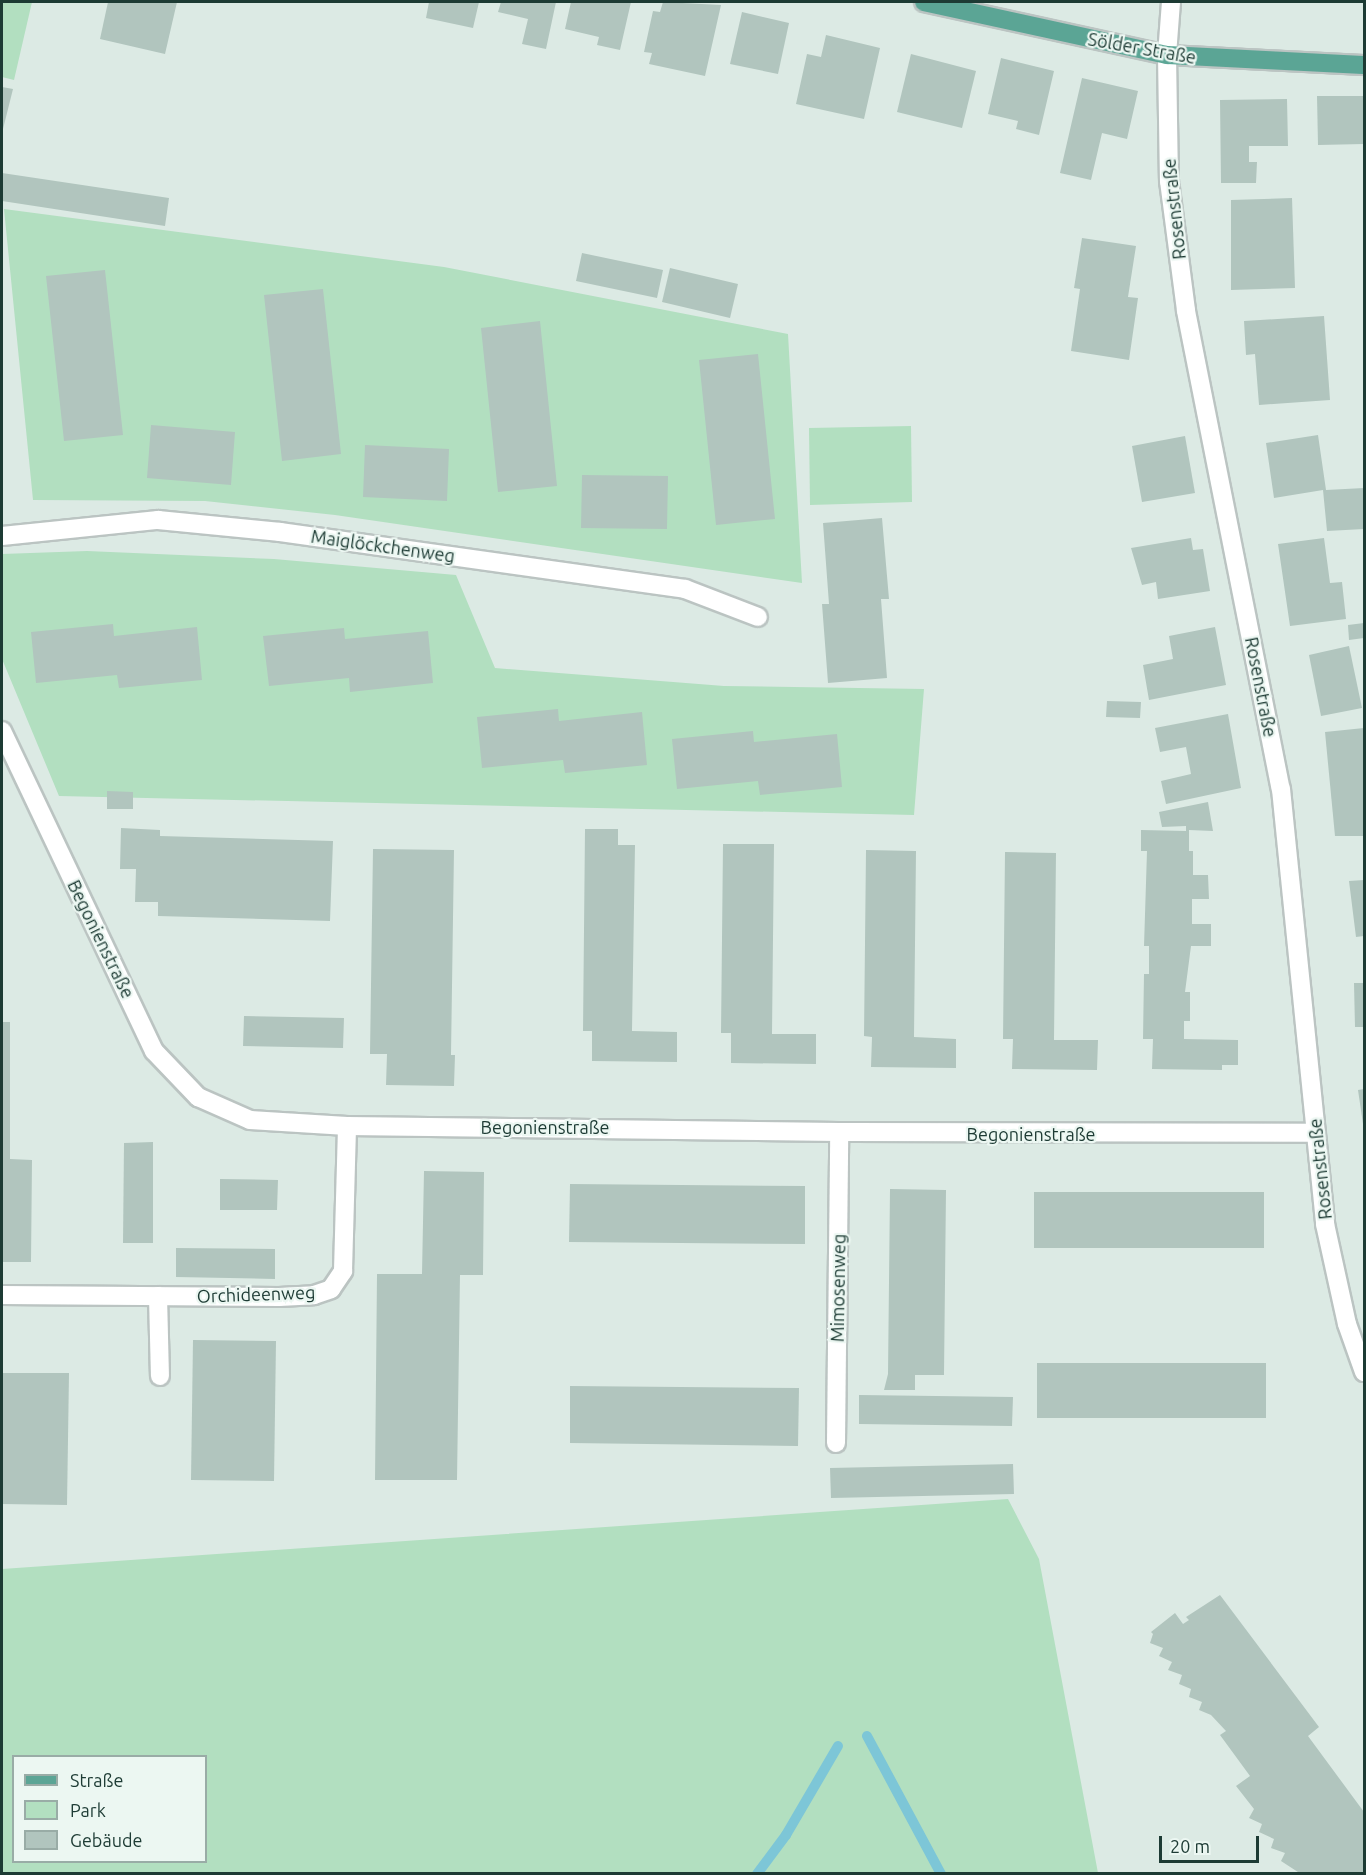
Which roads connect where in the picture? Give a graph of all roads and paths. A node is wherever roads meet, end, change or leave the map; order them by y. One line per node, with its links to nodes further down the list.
1 (924, 2): 3 (main road, Sölder Straße)
2 (1172, 2): 3 (street, Rosenstraße)
3 (1167, 55): 4 (main road, Sölder Straße); 10 (street, Rosenstraße)
4 (1365, 65)
5 (2, 536): 6 (street, Maiglöckchenweg)
6 (758, 617)
7 (2, 731): 8 (street, Begonienstraße)
8 (347, 1126): 9 (street, Begonienstraße); 12 (street, Orchideenweg)
9 (839, 1132): 10 (street, Begonienstraße); 15 (street, Mimosenweg)
10 (1316, 1133): 13 (street, Rosenstraße)
11 (2, 1295): 12 (street, Orchideenweg)
12 (158, 1296): 14 (street)
13 (1365, 1372)
14 (160, 1376)
15 (836, 1443)

